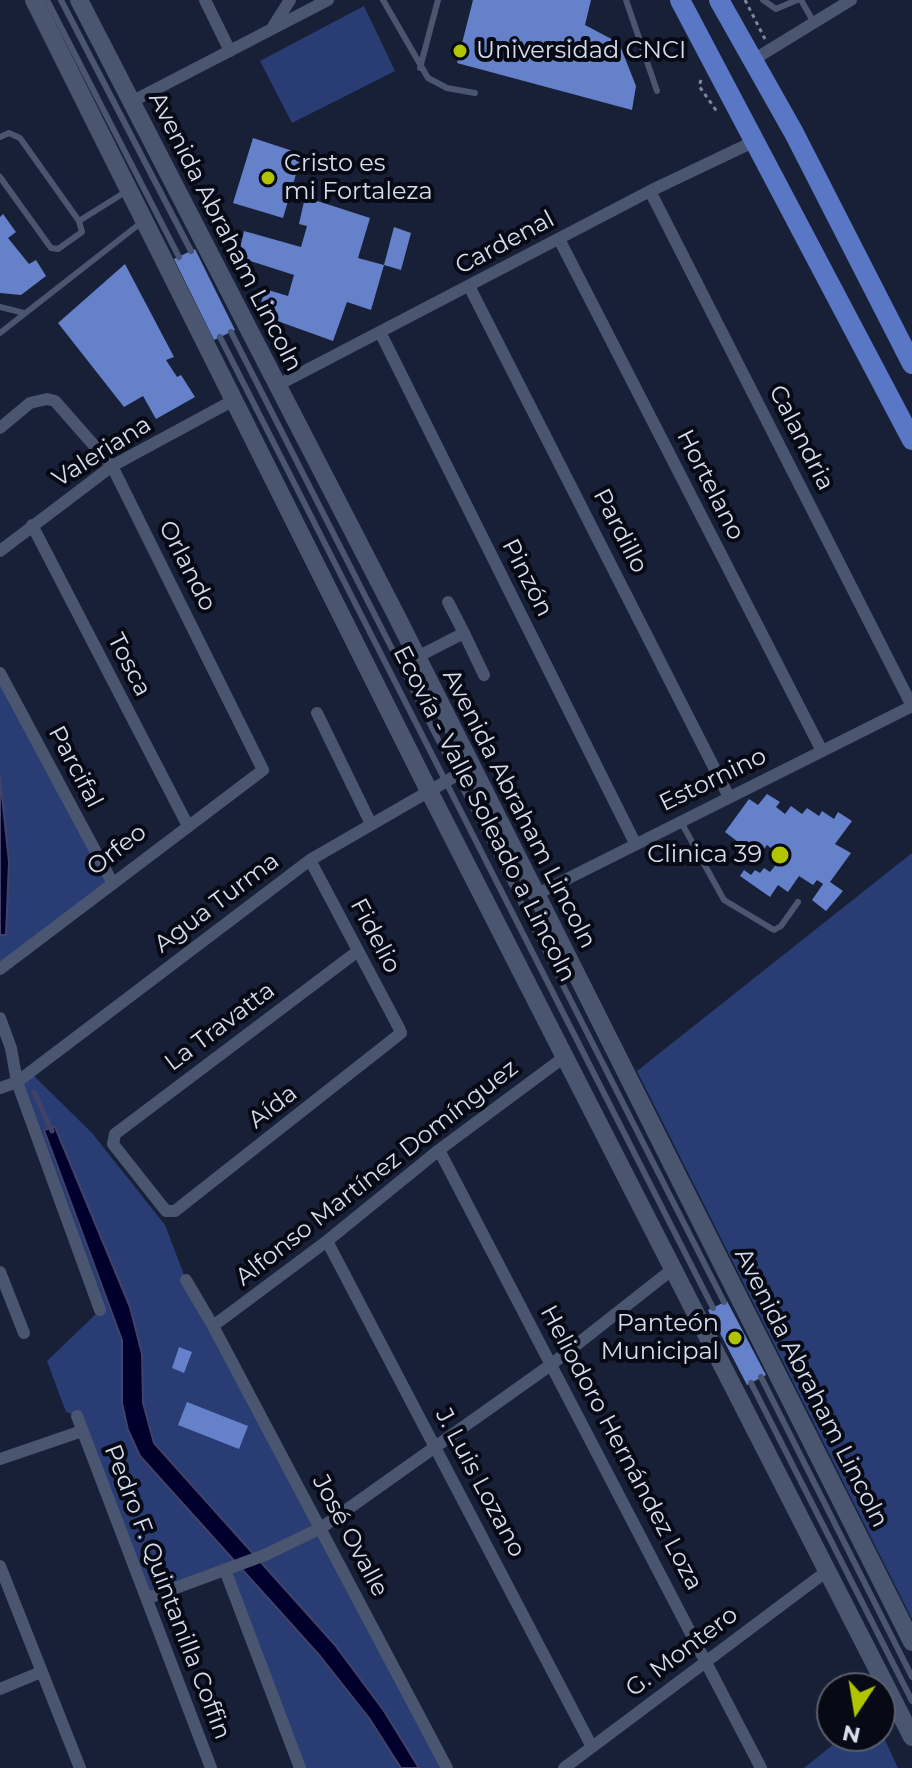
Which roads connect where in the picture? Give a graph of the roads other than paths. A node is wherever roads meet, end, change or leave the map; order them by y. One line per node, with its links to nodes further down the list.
1 (34, 0): 27 (main road)
2 (47, 0): 33 (lane)
3 (61, 0): 32 (lane)
4 (79, 0): 23 (main road, Avenida Abraham Lincoln)
5 (205, 0): 18 (street)
6 (290, 0): 17 (street)
7 (328, 0): 17 (street)
8 (383, 0): 20 (lane)
9 (438, 0): 20 (lane)
10 (626, 0): 21 (lane)
11 (680, 0): 25 (main road)
12 (719, 0): 19 (main road)
13 (763, 0): 14 (lane)
14 (799, 0): 16 (lane)
15 (851, 0): 16 (street)
16 (814, 23): 19 (street)
17 (273, 28): 18 (street)
18 (230, 51): 23 (street)
19 (753, 60): 41 (main road)
20 (420, 68): 22 (lane)
21 (657, 91)
22 (475, 93)
23 (131, 102): 42 (main road, Avenida Abraham Lincoln)
24 (0, 137): 30 (lane)
25 (755, 141): 28 (street, Cardenal); 45 (main road)
26 (0, 177): 30 (lane)
27 (128, 190): 29 (main road); 30 (lane)
28 (650, 191): 31 (street, Cardenal); 54 (street, Calandria)
29 (145, 220): 36 (lane); 43 (main road)
30 (79, 221)
31 (559, 239): 34 (street, Cardenal); 56 (street, Hortelano)
32 (191, 251)
33 (179, 257)
34 (469, 286): 38 (street, Cardenal); 60 (street, Pardillo)
35 (0, 307): 36 (lane)
36 (24, 313): 39 (lane)
37 (231, 332): 58 (lane)
38 (380, 332): 42 (street, Cardenal); 64 (street, Pinzón)
39 (0, 333)
40 (220, 337): 58 (lane, Ecovía - Valle Soleado a Lincoln)
41 (912, 364)
42 (276, 386): 51 (main road, Avenida Abraham Lincoln)
43 (234, 400): 46 (street, Valeriana); 59 (main road)
44 (0, 428): 46 (street, Orlando)
45 (912, 440)
46 (112, 466): 47 (street, Valeriana); 57 (street, Orlando)
47 (32, 525): 48 (street, Valeriana); 62 (street, Tosca)
48 (0, 551)
49 (448, 602): 50 (street)
50 (464, 633): 51 (street); 53 (street)
51 (417, 657): 58 (main road, Avenida Abraham Lincoln)
52 (0, 673): 66 (street, Parcifal)
53 (484, 675)
54 (912, 706): 56 (street, Estornino)
55 (317, 713): 63 (street)
56 (822, 751): 60 (street, Estornino)
57 (263, 770): 62 (street, Orfeo)
58 (458, 774): 59 (street, Agua Turma); 67 (main road, Avenida Abraham Lincoln); 82 (lane); 83 (lane, Ecovía - Valle Soleado a Lincoln)
59 (429, 791): 63 (street, Agua Turma); 73 (main road)
60 (729, 797): 61 (street, Estornino)
61 (681, 822): 64 (street, Estornino); 68 (lane)
62 (187, 824): 66 (street, Orfeo)
63 (371, 824): 65 (street, Agua Turma)
64 (635, 843): 67 (street, Estornino)
65 (310, 860): 69 (street, Fidelio); 74 (street, Agua Turma)
66 (112, 882): 70 (street, Orfeo)
67 (535, 895): 99 (main road, Avenida Abraham Lincoln)
68 (798, 902)
69 (358, 951): 72 (street, Fidelio); 77 (street, La Travatta)
70 (0, 969)
71 (0, 1018): 74 (street)
72 (401, 1033): 77 (street, Aída)
73 (567, 1055): 76 (street, Alfonso Martínez Domínguez); 79 (main road)
74 (17, 1082): 75 (street, Agua Turma); 84 (street)
75 (0, 1088)
76 (439, 1150): 78 (street, Alfonso Martínez Domínguez); 87 (street, Heliodoro Hernández Loza)
77 (171, 1213)
78 (327, 1241): 85 (street, Alfonso Martínez Domínguez); 92 (street, J. Luis Lozano)
79 (674, 1268): 87 (street); 97 (main road)
80 (0, 1272): 86 (street)
81 (186, 1280): 85 (street, José Ovalle)
82 (724, 1302)
83 (713, 1308)
84 (100, 1310)
85 (213, 1326): 94 (street, José Ovalle)
86 (24, 1333)
87 (552, 1364): 92 (street); 100 (street, Heliodoro Hernández Loza)
88 (761, 1377): 102 (lane)
89 (751, 1383): 104 (lane)
90 (77, 1416): 91 (street, Pedro F. Quintanilla Coffin)
91 (82, 1431): 93 (street); 98 (street, Pedro F. Quintanilla Coffin)
92 (437, 1449): 94 (street); 106 (street, J. Luis Lozano)
93 (0, 1459)
94 (321, 1528): 95 (street); 110 (street, José Ovalle)
95 (231, 1568): 98 (street); 109 (street)
96 (1, 1571): 101 (street)
97 (827, 1571): 100 (street, G. Montero); 105 (main road)
98 (148, 1598): 108 (street, Pedro F. Quintanilla Coffin)
99 (912, 1642)
100 (708, 1659): 106 (street, G. Montero); 112 (street, Heliodoro Hernández Loza)
101 (41, 1672): 103 (street); 107 (street)
102 (912, 1677)
103 (0, 1689)
104 (912, 1701)
105 (912, 1737)
106 (592, 1747): 111 (street, G. Montero)
107 (80, 1768)
108 (211, 1768)
109 (300, 1768)
110 (447, 1768)
111 (564, 1768)
112 (761, 1768)

